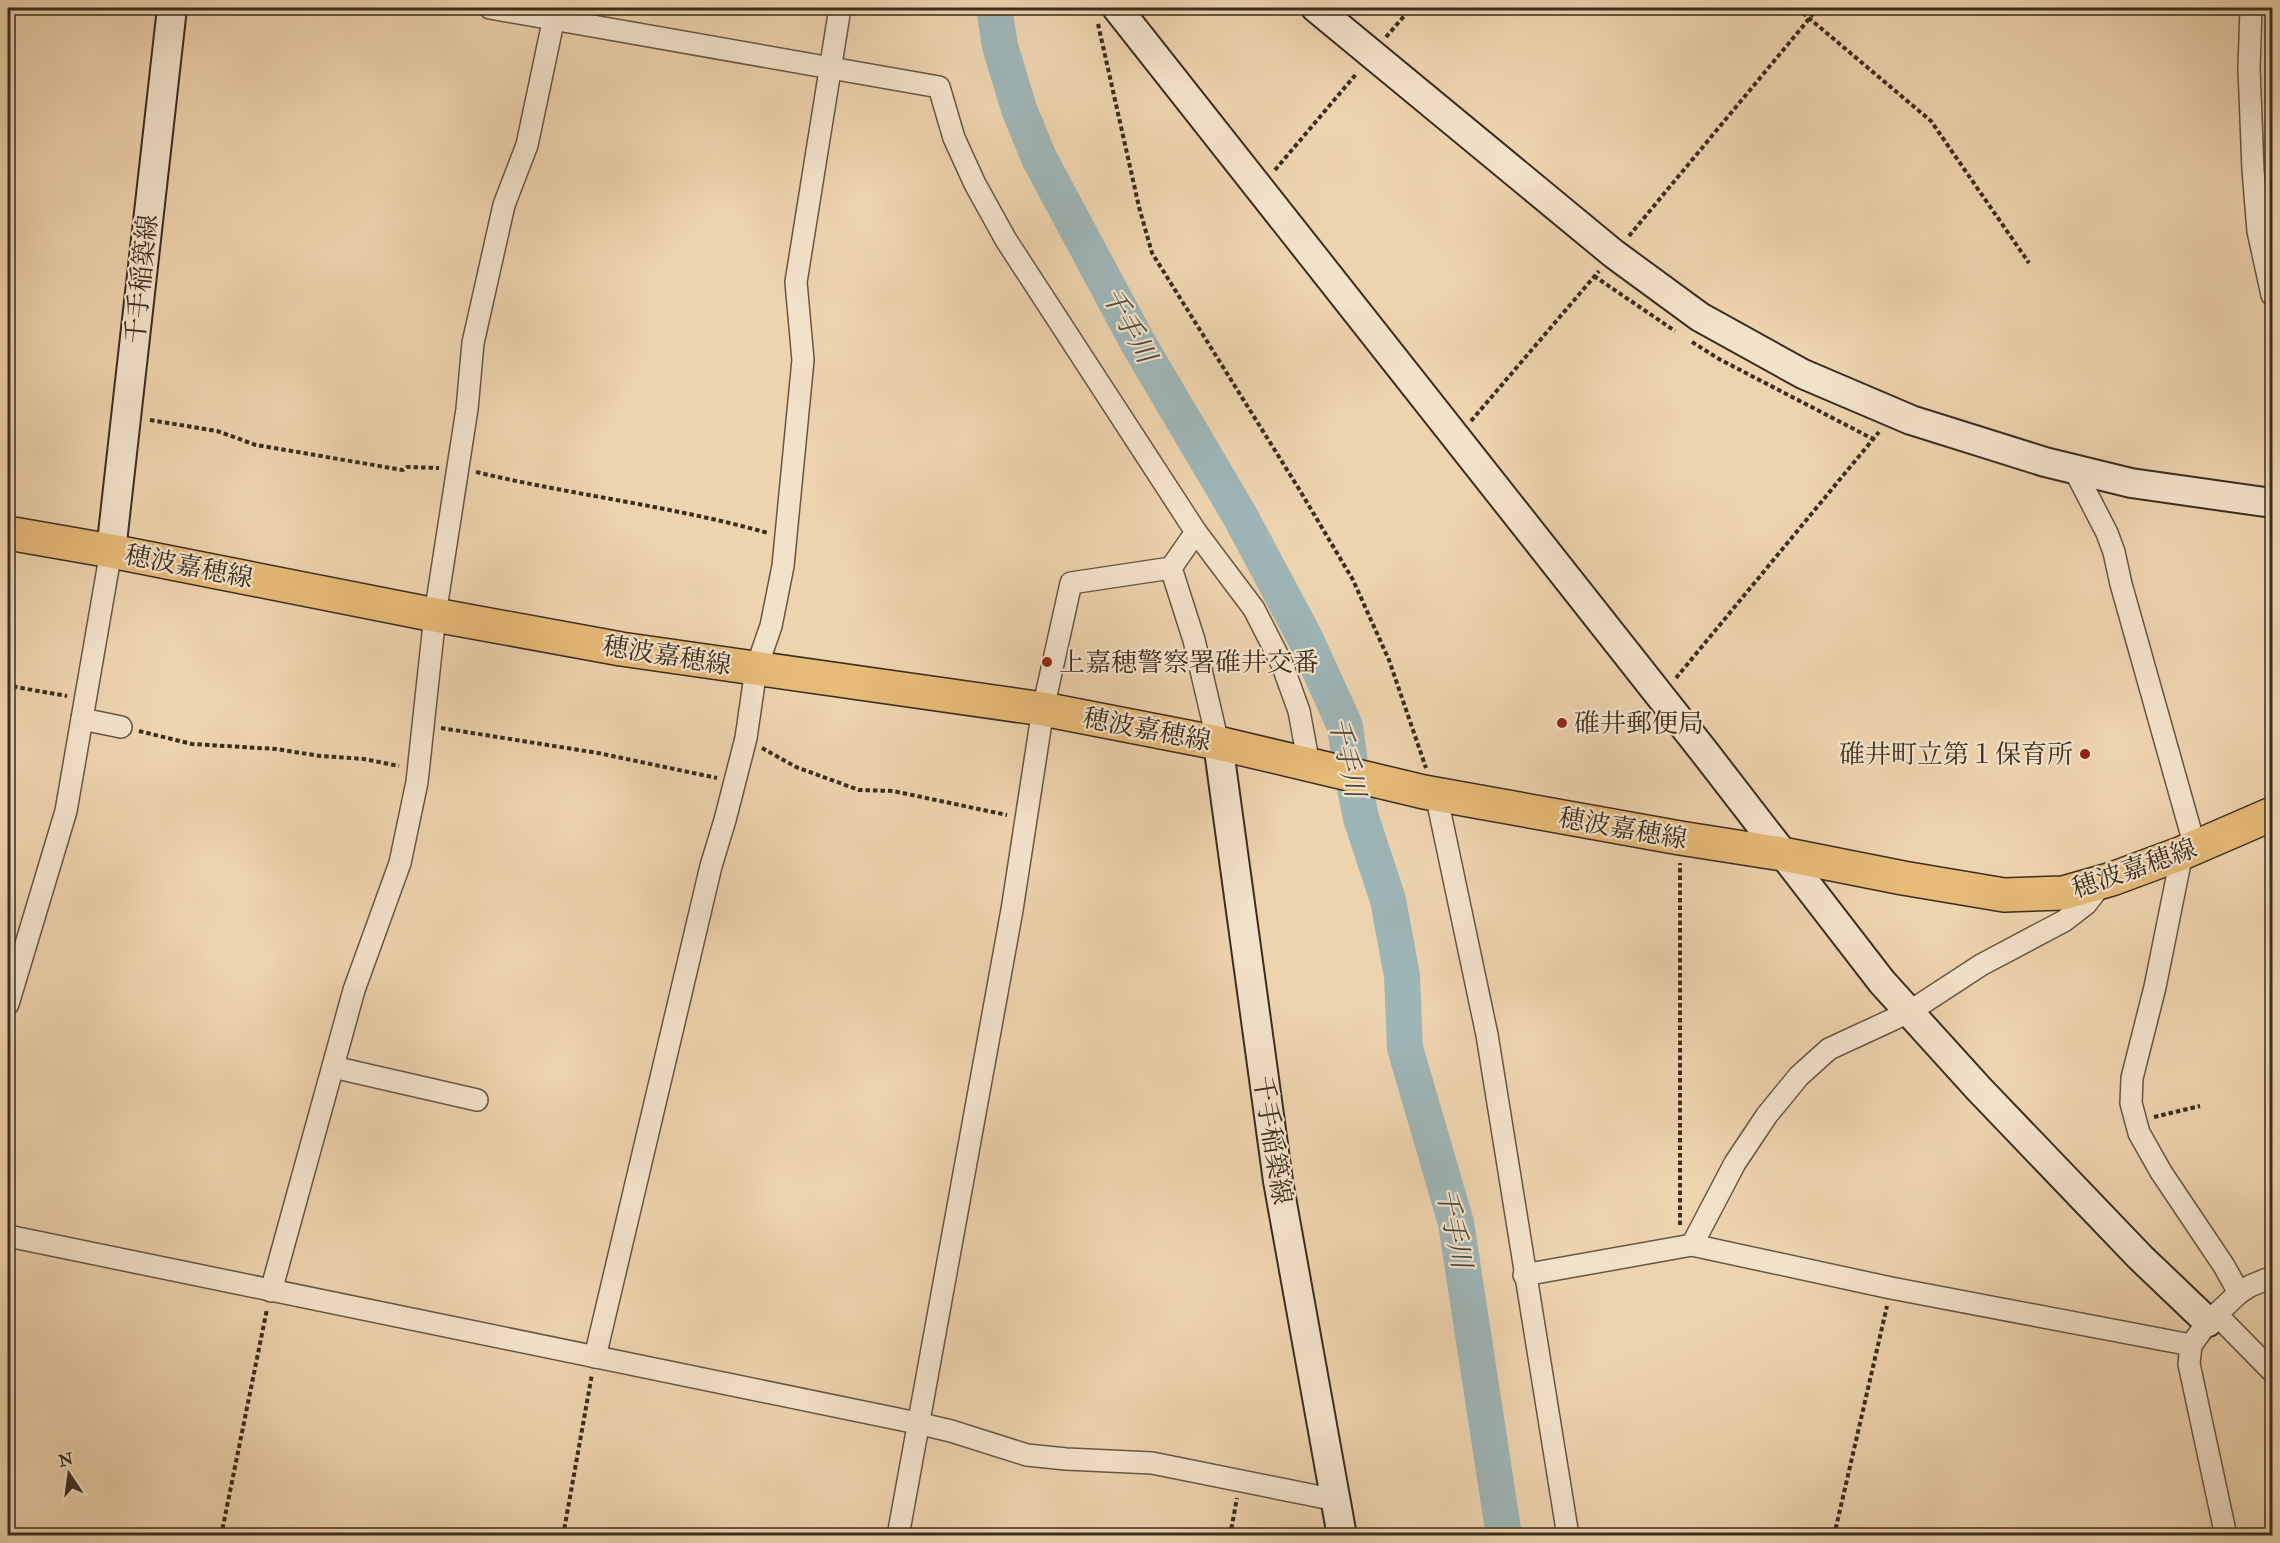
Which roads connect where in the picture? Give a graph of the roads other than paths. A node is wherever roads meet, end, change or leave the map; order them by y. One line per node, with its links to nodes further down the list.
1 (171, 8): 14 (street, 千手稲築線)
2 (490, 8): 7 (street)
3 (840, 8): 8 (street)
4 (1316, 8): 10 (street)
5 (2251, 8): 9 (street)
6 (1107, 11): 26 (street)
7 (555, 14): 8 (street); 16 (street)
8 (830, 69): 12 (street); 17 (street)
9 (2272, 296)
10 (2074, 469): 11 (street); 25 (street)
11 (2272, 503)
12 (1196, 532): 15 (street); 22 (street)
13 (8, 533): 14 (main road, 穂波嘉穂線)
14 (111, 551): 16 (main road, 穂波嘉穂線); 18 (street)
15 (1171, 568): 19 (street); 21 (street)
16 (435, 615): 17 (main road, 穂波嘉穂線); 30 (street)
17 (756, 669): 19 (main road, 穂波嘉穂線); 40 (street)
18 (84, 709): 20 (street); 28 (street)
19 (1043, 709): 21 (main road, 穂波嘉穂線); 42 (street)
20 (121, 727)
21 (1218, 743): 22 (main road, 穂波嘉穂線); 43 (street, 千手稲築線)
22 (1314, 766): 23 (main road, 穂波嘉穂線)
23 (1430, 793): 26 (main road, 穂波嘉穂線); 34 (street)
24 (2272, 814): 25 (main road, 穂波嘉穂線)
25 (2189, 850): 27 (main road, 穂波嘉穂線); 37 (street)
26 (1782, 854): 27 (main road, 穂波嘉穂線); 29 (street)
27 (2103, 882): 29 (street)
28 (8, 1004)
29 (1909, 1012): 33 (street); 38 (street)
30 (333, 1067): 31 (street); 36 (street)
31 (477, 1100)
32 (8, 1236): 36 (street)
33 (1686, 1246): 34 (street); 39 (street)
34 (1524, 1275): 46 (street)
35 (2272, 1277): 37 (street)
36 (271, 1291): 40 (street)
37 (2239, 1293): 38 (street)
38 (2212, 1318): 39 (street); 41 (street)
39 (2191, 1345): 47 (street)
40 (595, 1357): 42 (street)
41 (2272, 1371)
42 (917, 1423): 43 (street); 44 (street)
43 (1336, 1500): 45 (street, 千手稲築線)
44 (898, 1536)
45 (1342, 1536)
46 (1568, 1536)
47 (2226, 1536)

